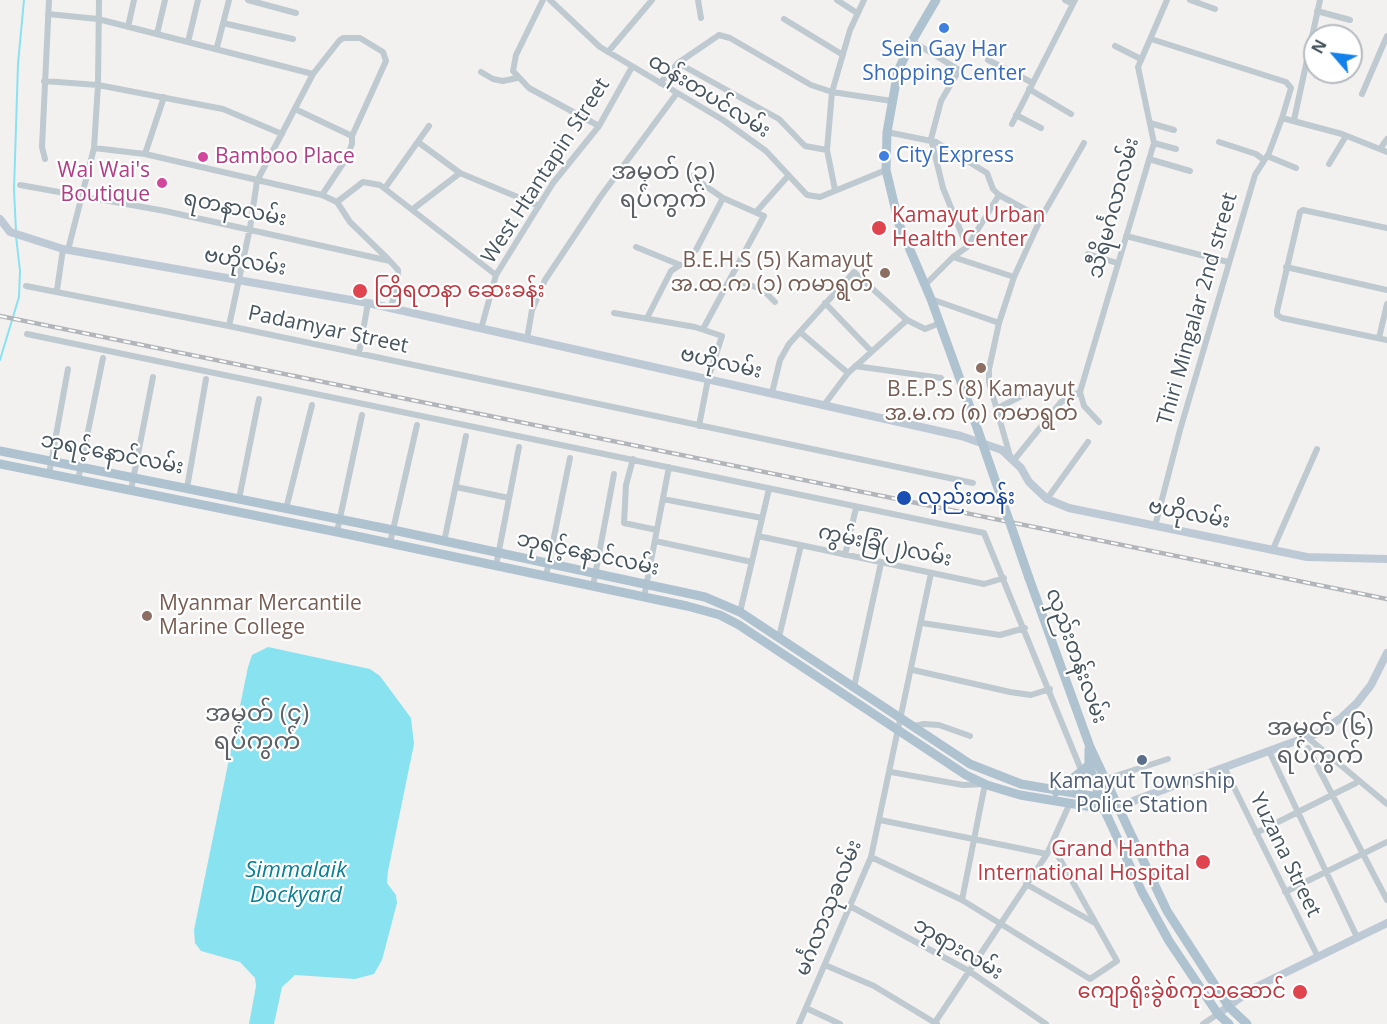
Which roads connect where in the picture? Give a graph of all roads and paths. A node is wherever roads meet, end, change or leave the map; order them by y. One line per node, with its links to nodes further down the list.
1 (49, 0): 24 (street)
2 (99, 0): 26 (street)
3 (134, 0): 31 (street)
4 (165, 0): 32 (street)
5 (198, 0): 37 (street)
6 (229, 0): 29 (street)
7 (248, 0): 23 (street)
8 (543, 0): 48 (street)
9 (550, 0): 40 (street, ထန်းတပင်လမ်း)
10 (652, 0): 40 (street)
11 (698, 0): 25 (street)
12 (837, 0): 22 (street)
13 (864, 0): 22 (street)
14 (936, 0): 36 (main road)
15 (1065, 0): 19 (street)
16 (1167, 0): 35 (street, သီရိမင်္ဂလာလမ်း)
17 (1190, 0): 20 (street)
18 (1320, 0): 21 (street)
19 (1074, 2): 53 (street)
20 (1215, 9)
21 (1317, 11): 28 (street); 30 (street)
22 (857, 12): 41 (street)
23 (296, 13)
24 (48, 14): 26 (street); 50 (street)
25 (701, 18)
26 (98, 19): 31 (street); 52 (street)
27 (784, 19): 41 (street)
28 (1350, 20)
29 (223, 23): 34 (street); 39 (street)
30 (1315, 24)
31 (128, 27): 32 (street)
32 (157, 34): 37 (street)
33 (1387, 36): 56 (street)
34 (293, 39)
35 (1150, 39): 43 (street, သီရိမင်္ဂလာလမ်း); 62 (street, Thiri Mingalar 2nd street)
36 (912, 41): 58 (main road); 75 (street)
37 (188, 42): 39 (street)
38 (1115, 46): 43 (street)
39 (217, 47): 47 (street)
40 (608, 52): 45 (street, ထန်းတပင်လမ်း)
41 (843, 55): 54 (street)
42 (988, 60): 53 (street)
43 (1141, 60): 64 (street, သီရိမင်္ဂလာလမ်း)
44 (678, 63): 51 (street); 54 (street); 82 (street)
45 (632, 67): 51 (street, ထန်းတပင်လမ်း); 67 (street, West Htantapin Street)
46 (481, 72): 48 (street)
47 (313, 74): 59 (street); 72 (street)
48 (517, 78): 67 (street)
49 (1303, 80): 63 (street)
50 (44, 81): 52 (street); 86 (street)
51 (660, 83): 55 (street, ထန်းတပင်လမ်း)
52 (98, 85): 57 (street); 80 (street)
53 (1031, 86): 60 (street); 61 (street)
54 (832, 92): 58 (street); 82 (street)
55 (677, 93): 94 (street, ထန်းတပင်လမ်း); 147 (street)
56 (1362, 94)
57 (164, 97): 71 (street); 84 (street)
58 (892, 101): 70 (main road)
59 (295, 109): 71 (street); 72 (street)
60 (1071, 114)
61 (1016, 115): 65 (street); 68 (street)
62 (1282, 118): 63 (street); 85 (street, Thiri Mingalar 2nd street)
63 (1294, 120): 73 (street)
64 (1150, 123): 69 (street); 79 (street, သီရိမင်္ဂလာလမ်း)
65 (1012, 124)
66 (429, 126): 77 (street)
67 (598, 126): 104 (street, West Htantapin Street)
68 (1041, 128)
69 (1174, 130)
70 (887, 132): 75 (street); 90 (main road)
71 (282, 134): 95 (street)
72 (352, 136): 100 (street)
73 (1346, 136): 83 (street); 88 (street)
74 (1387, 139): 83 (street)
75 (931, 140): 101 (street); 113 (street)
76 (1219, 141): 85 (street)
77 (418, 142): 92 (street); 97 (street)
78 (1084, 143): 107 (street)
79 (1154, 143): 81 (street); 87 (street, သီရိမင်္ဂလာလမ်း)
80 (94, 148): 84 (street); 99 (street)
81 (1176, 149)
82 (827, 150): 98 (street)
83 (1384, 151)
84 (145, 154): 95 (street)
85 (1266, 158): 89 (street); 119 (street, Thiri Mingalar 2nd street)
86 (45, 159)
87 (1149, 159): 91 (street); 111 (street, သီရိမင်္ဂလာလမ်း)
88 (1329, 164)
89 (1296, 168)
90 (886, 170): 98 (street, ထန်းတပင်လမ်း); 126 (main road, လှည်းတန်းလမ်း)
91 (1190, 171)
92 (460, 173): 104 (street); 105 (street)
93 (691, 176): 102 (street)
94 (788, 176): 98 (street, ထန်းတပင်လမ်း); 106 (street)
95 (257, 181): 100 (street); 109 (street)
96 (20, 185): 99 (street, ရတနာလမ်း)
97 (386, 188): 103 (street); 105 (street)
98 (835, 190)
99 (81, 195): 109 (street, ရတနာလမ်း); 114 (street)
100 (322, 195): 103 (street)
101 (999, 195): 107 (street); 113 (street)
102 (723, 198): 106 (street); 115 (street)
103 (337, 202): 118 (street)
104 (539, 206): 122 (street, West Htantapin Street)
105 (413, 209): 122 (street)
106 (757, 211): 125 (street)
107 (1041, 218): 123 (street)
108 (0, 219): 114 (main road, ဗဟိုလမ်း)
109 (250, 228): 118 (street, ရတနာလမ်း); 124 (street)
110 (1387, 228): 121 (street)
111 (1126, 236): 119 (street); 120 (street, သီရိမင်္ဂလာလမ်း)
112 (636, 247): 137 (street)
113 (967, 247): 117 (street)
114 (66, 249): 124 (main road, ဗဟိုလမ်း); 128 (street)
115 (696, 250)
116 (1088, 254): 120 (street)
117 (953, 257): 123 (street); 126 (street)
118 (390, 261): 135 (street)
119 (1228, 262): 201 (street, Thiri Mingalar 2nd street)
120 (1117, 263): 160 (street, သီရိမင်္ဂလာလမ်း)
121 (1286, 267): 129 (street); 146 (street)
122 (496, 275): 142 (street, West Htantapin Street)
123 (1014, 277): 140 (street)
124 (239, 278): 132 (main road, ဗဟိုလမ်း); 141 (street)
125 (730, 279): 131 (street); 143 (street)
126 (925, 285): 130 (main road, လှည်းတန်းလမ်း)
127 (26, 286): 128 (street, Padamyar Street)
128 (57, 290): 141 (street, Padamyar Street)
129 (1387, 291)
130 (931, 299): 139 (main road, လှည်းတန်းလမ်း); 140 (street)
131 (775, 302)
132 (368, 303): 135 (main road, ဗဟိုလမ်း); 150 (street)
133 (825, 303): 138 (street); 144 (street); 149 (street)
134 (1387, 304): 146 (street)
135 (390, 309): 142 (main road, ဗဟိုလမ်း)
136 (614, 313): 137 (street)
137 (647, 318): 143 (street)
138 (907, 320): 139 (street); 149 (street)
139 (940, 323): 244 (main road, လှည်းတန်းလမ်း, bridge)
140 (999, 323): 165 (street)
141 (229, 326): 150 (street, Padamyar Street)
142 (481, 329): 147 (main road, ဗဟိုလမ်း)
143 (703, 329): 158 (street)
144 (800, 332): 154 (street); 161 (street)
145 (27, 334): 177 (street)
146 (1379, 338): 148 (street)
147 (527, 339): 158 (main road, ဗဟိုလမ်း)
148 (1387, 340)
149 (871, 351): 152 (street)
150 (359, 353): 169 (street, Padamyar Street)
151 (103, 358): 180 (street)
152 (855, 366): 154 (street); 156 (street)
153 (68, 369): 178 (street)
154 (848, 373): 164 (street)
155 (153, 377): 184 (street)
156 (941, 378)
157 (206, 379): 188 (street)
158 (708, 379): 161 (main road, ဗဟိုလမ်း); 169 (street)
159 (1041, 386): 165 (street)
160 (1080, 392): 167 (street); 176 (street)
161 (772, 393): 164 (main road, ဗဟိုလမ်း)
162 (259, 399): 192 (street)
163 (312, 405): 196 (street)
164 (824, 405): 176 (main road, ဗဟိုလမ်း)
165 (996, 409): 176 (street)
166 (362, 415): 199 (street)
167 (1099, 422)
168 (417, 425): 202 (street)
169 (699, 426): 186 (street, Padamyar Street)
170 (466, 436): 187 (street)
171 (1088, 442): 194 (street)
172 (519, 447): 191 (street)
173 (1317, 450): 210 (street)
174 (0, 451): 178 (main road, ဘုရင့်နောင်လမ်း)
175 (570, 458): 218 (street)
176 (1012, 458): 194 (main road, ဗဟိုလမ်း)
177 (633, 459): 181 (street); 203 (street)
178 (51, 460): 180 (main road, ဘုရင့်နောင်လမ်း); 182 (street)
179 (0, 464): 182 (main road, ဘုရင့်နောင်လမ်း)
180 (81, 466): 184 (main road, ဘုရင့်နောင်လမ်း); 185 (street)
181 (669, 467): 189 (street); 193 (street)
182 (49, 474): 185 (main road, ဘုရင့်နောင်လမ်း)
183 (614, 474): 221 (street)
184 (134, 477): 188 (main road, ဘုရင့်နောင်လမ်း); 190 (street)
185 (78, 480): 190 (main road, ဘုရင့်နောင်လမ်း)
186 (973, 483)
187 (456, 487): 191 (street); 207 (street)
188 (187, 488): 192 (main road, ဘုရင့်နောင်လမ်း)
189 (769, 489): 195 (street); 198 (street)
190 (131, 490): 200 (main road, ဘုရင့်နောင်လမ်း)
191 (509, 498): 212 (street)
192 (239, 499): 196 (main road, ဘုရင့်နောင်လမ်း)
193 (663, 499): 198 (street); 203 (street)
194 (1047, 499): 201 (main road, ဗဟိုလမ်း)
195 (856, 508): 213 (street); 223 (street)
196 (286, 509): 197 (main road, ဘုရင့်နောင်လမ်း)
197 (309, 513): 199 (main road, ဘုရင့်နောင်လမ်း); 200 (street)
198 (762, 518): 205 (street)
199 (340, 519): 202 (main road, ဘုရင့်နောင်လမ်း); 204 (street)
200 (307, 526): 204 (main road, ဘုရင့်နောင်လမ်း)
201 (1155, 526): 210 (main road, ဗဟိုလမ်း)
202 (393, 530): 207 (main road, ဘုရင့်နောင်လမ်း); 208 (street)
203 (657, 530): 206 (street)
204 (337, 532): 208 (main road, ဘုရင့်နောင်လမ်း)
205 (758, 536): 209 (street, ကွမ်းခြံ(၂)လမ်း); 216 (street)
206 (655, 541): 216 (street); 224 (street)
207 (444, 542): 212 (main road, ဘုရင့်နောင်လမ်း)
208 (390, 543): 219 (main road, ဘုရင့်နောင်လမ်း)
209 (801, 545): 213 (street, ကွမ်းခြံ(၂)လမ်း); 230 (street)
210 (1273, 549): 215 (main road, ဗဟိုလမ်း)
211 (1387, 553): 215 (main road)
212 (498, 554): 218 (main road, ဘုရင့်နောင်လမ်း); 219 (street)
213 (845, 555): 217 (street, ကွမ်းခြံ(၂)လမ်း)
214 (1387, 559): 215 (main road, ဗဟိုလမ်း)
215 (1368, 560)
216 (752, 562): 227 (street)
217 (881, 563): 220 (street, ကွမ်းခြံ(၂)လမ်း); 236 (street)
218 (548, 564): 221 (main road, ဘုရင့်နောင်လမ်း); 222 (street)
219 (496, 566): 222 (main road, ဘုရင့်နောင်လမ်း)
220 (931, 573): 223 (street, ကွမ်းခြံ(၂)လမ်း); 228 (street, မင်္ဂလာသုခလမ်း)
221 (595, 574): 224 (main road, ဘုရင့်နောင်လမ်း); 225 (street)
222 (546, 576): 225 (main road, ဘုရင့်နောင်လမ်း)
223 (1004, 578): 229 (street)
224 (646, 585): 226 (street); 227 (main road, ဘုရင့်နောင်လမ်း)
225 (593, 586): 226 (main road, ဘုရင့်နောင်လမ်း)
226 (644, 597): 231 (main road, ဘုရင့်နောင်လမ်း)
227 (740, 612): 230 (main road, ဘုရင့်နောင်လမ်း)
228 (922, 623): 229 (street); 234 (street, မင်္ဂလာသုခလမ်း)
229 (1025, 628): 237 (street)
230 (777, 636): 231 (main road); 233 (main road, ဘုရင့်နောင်လမ်း)
231 (768, 645): 235 (main road, ဘုရင့်နောင်လမ်း)
232 (1387, 653): 243 (main road)
233 (818, 663): 235 (main road); 236 (main road, ဘုရင့်နောင်လမ်း)
234 (913, 670): 237 (street); 239 (street, မင်္ဂလာသုခလမ်း)
235 (811, 674): 238 (main road, ဘုရင့်နောင်လမ်း)
236 (857, 689): 238 (main road); 239 (main road, ဘုရင့်နောင်လမ်း)
237 (1050, 689): 251 (street)
238 (852, 701): 241 (main road, ဘုရင့်နောင်လမ်း)
239 (902, 719): 240 (main road, ဘုရင့်နောင်လမ်း); 241 (street, မင်္ဂလာသုခလမ်း)
240 (913, 727): 242 (street); 255 (main road, ဘုရင့်နောင်လမ်း)
241 (899, 733): 250 (street, မင်္ဂလာသုခလမ်း); 254 (main road, ဘုရင့်နောင်လမ်း)
242 (970, 736)
243 (1306, 737): 246 (main road); 260 (street)
244 (1090, 747): 248 (main road, လှည်းတန်းလမ်း); 252 (main road, လှည်းတန်းလမ်း)
245 (1308, 748): 256 (street)
246 (1269, 751): 249 (main road); 262 (street)
247 (1168, 759): 252 (street)
248 (1089, 765): 251 (main road); 257 (main road, လှည်းတန်းလမ်း)
249 (1224, 768): 259 (main road); 264 (street, Yuzana Street)
250 (891, 772): 254 (street); 263 (street, မင်္ဂလာသုခလမ်း)
251 (1082, 772): 255 (main road)
252 (1106, 779): 259 (main road, လှည်းတန်းလမ်း)
253 (1356, 783): 256 (street)
254 (985, 784): 258 (main road, ဘုရင့်နောင်လမ်း); 265 (street)
255 (1056, 792): 257 (main road, ဘုရင့်နောင်လမ်း)
256 (1332, 795): 262 (street); 269 (street)
257 (1101, 798): 259 (main road, ဘုရင့်နောင်လမ်း); 261 (main road, လှည်းတန်းလမ်း)
258 (1070, 803): 261 (main road, ဘုရင့်နောင်လမ်း); 267 (street)
259 (1116, 804): 261 (main road, ဘုရင့်နောင်လမ်း); 284 (main road)
260 (1387, 804)
261 (1104, 809): 286 (main road, လှည်းတန်းလမ်း)
262 (1297, 813): 264 (street); 271 (street)
263 (880, 820): 265 (street); 270 (street, မင်္ဂလာသုခလမ်း)
264 (1256, 833): 273 (street, Yuzana Street)
265 (975, 839): 268 (street); 274 (street)
266 (1387, 842): 269 (street)
267 (1052, 845): 268 (street); 278 (street)
268 (1047, 854): 272 (street)
269 (1363, 855): 271 (street); 275 (street)
270 (872, 857): 274 (street); 276 (street, မင်္ဂလာသုခလမ်း)
271 (1326, 873): 273 (street); 280 (street)
272 (1026, 884): 277 (street); 278 (street)
273 (1285, 892): 281 (street, Yuzana Street)
274 (962, 900): 277 (street)
275 (1387, 900)
276 (850, 906): 282 (street, မင်္ဂလာသုခလမ်း); 283 (street, ဘုရားလမ်း)
277 (1001, 923): 278 (street); 283 (street)
278 (1094, 923)
279 (1387, 923): 280 (main road)
280 (1357, 937): 281 (main road)
281 (1318, 957): 284 (main road)
282 (825, 965): 285 (street, မင်္ဂလာသုခလမ်း); 287 (street)
283 (969, 971): 287 (street); 290 (street, ဘုရားလမ်း)
284 (1229, 1007): 286 (main road); 293 (main road)
285 (806, 1008): 288 (street, မင်္ဂလာသုခလမ်း); 289 (street)
286 (1218, 1014): 291 (street); 292 (main road, လှည်းတန်းလမ်း)
287 (935, 1023)
288 (799, 1024)
289 (840, 1024)
290 (1046, 1024)
291 (1203, 1024)
292 (1229, 1024)
293 (1247, 1024)

